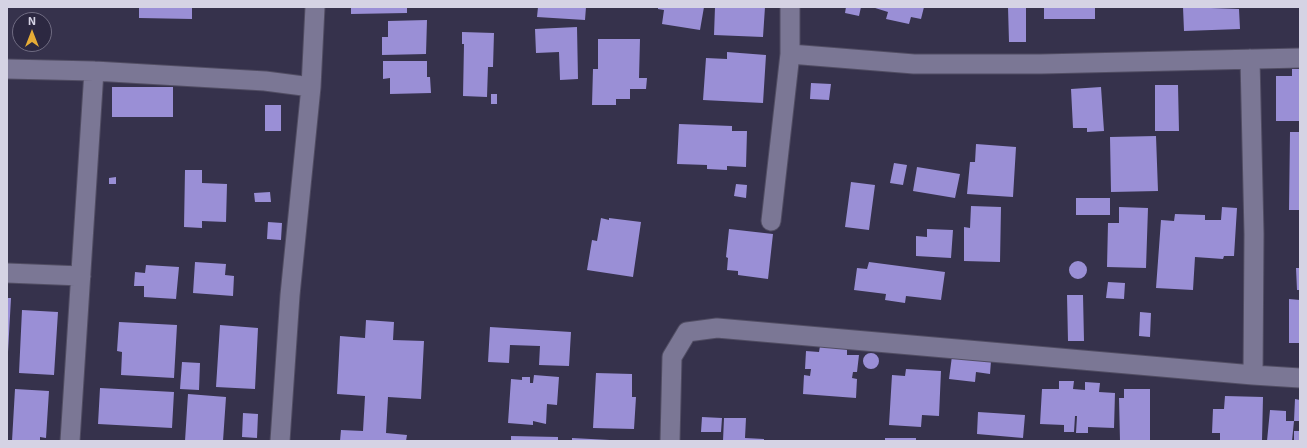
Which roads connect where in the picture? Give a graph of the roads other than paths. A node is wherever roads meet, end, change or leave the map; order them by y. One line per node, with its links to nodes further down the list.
1 (315, 7): 8 (street)
2 (790, 7): 3 (street)
3 (790, 54): 5 (street); 9 (street)
4 (1300, 58): 5 (street)
5 (1250, 59): 12 (street)
6 (7, 69): 7 (street)
7 (94, 70): 8 (street); 11 (street)
8 (311, 87): 15 (street)
9 (772, 221)
10 (7, 273): 11 (street)
11 (81, 276): 14 (street)
12 (1253, 375): 13 (street); 16 (street)
13 (1300, 378)
14 (70, 441)
15 (280, 441)
16 (670, 441)

